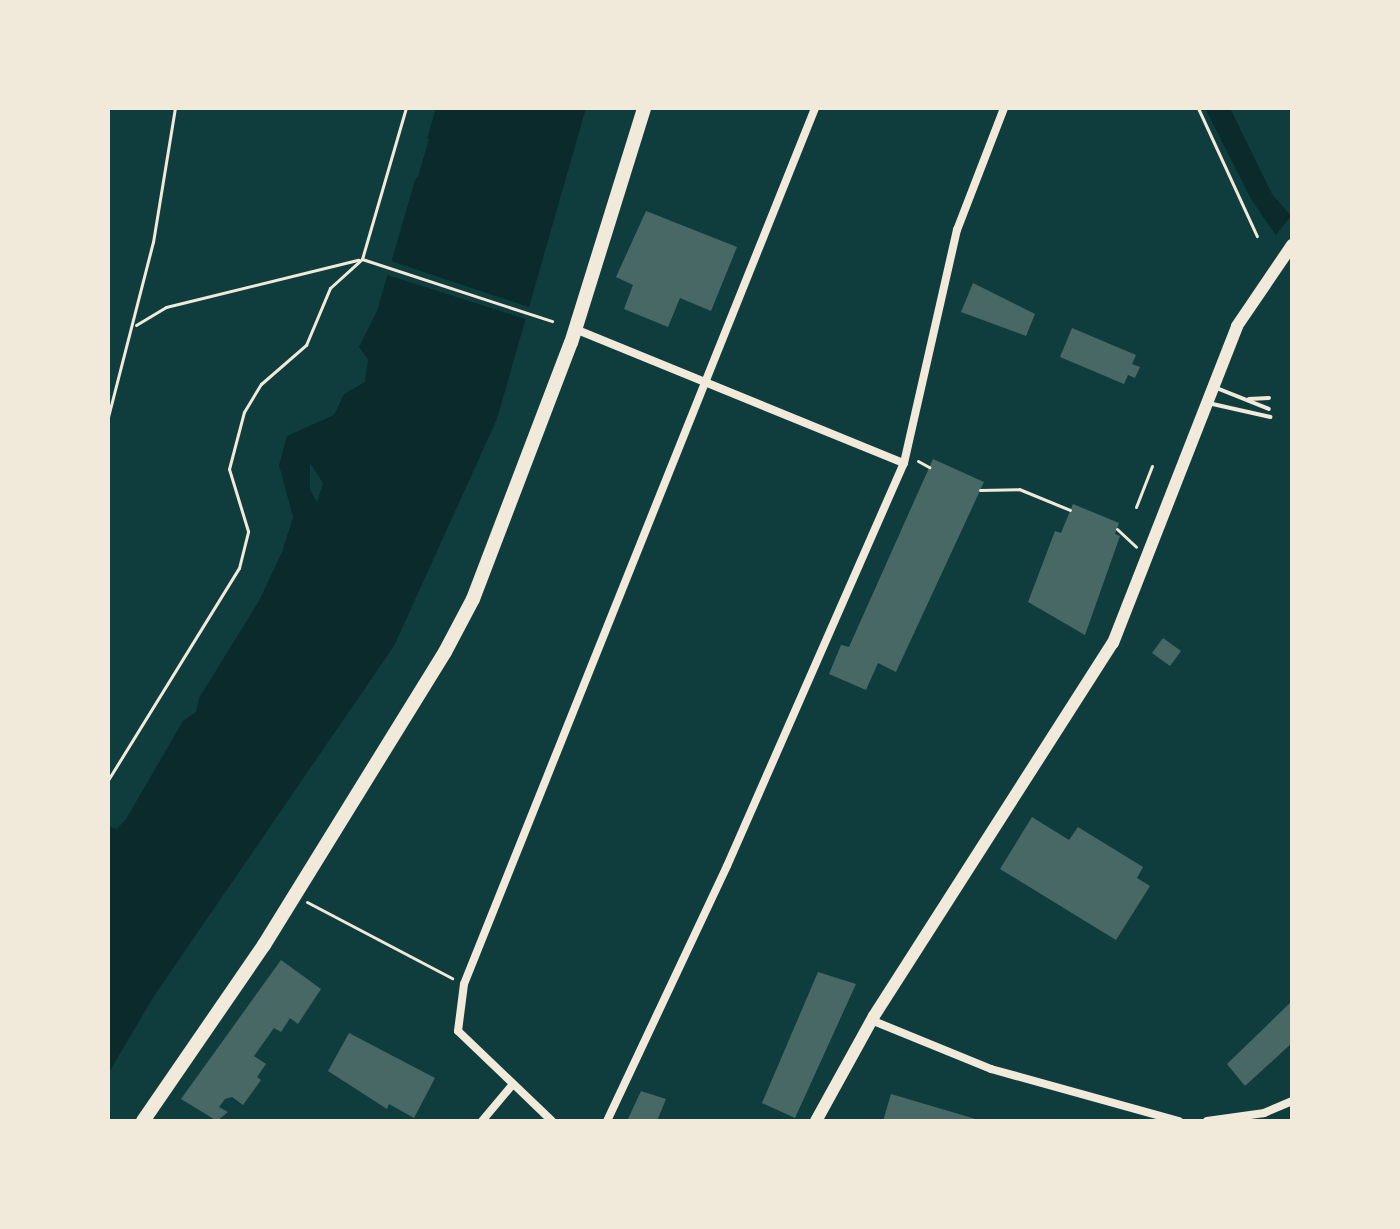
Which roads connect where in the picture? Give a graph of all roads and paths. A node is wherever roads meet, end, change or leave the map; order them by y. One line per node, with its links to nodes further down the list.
1 (175, 108): 11 (path)
2 (406, 108): 9 (path)
3 (644, 108): 12 (main road)
4 (815, 108): 13 (street)
5 (1004, 108): 21 (street)
6 (1198, 108): 7 (path)
7 (1257, 236)
8 (1288, 250): 14 (main road)
9 (362, 259): 10 (path); 11 (path); 28 (path)
10 (552, 321)
11 (134, 326): 19 (path)
12 (575, 329): 13 (street); 34 (main road)
13 (708, 385): 21 (street); 30 (street)
14 (1212, 387): 16 (lane); 17 (main road)
15 (1269, 398): 16 (lane)
16 (1249, 399): 18 (lane)
17 (1206, 402): 20 (lane); 27 (main road)
18 (1269, 409)
19 (108, 417)
20 (1270, 417)
21 (904, 463): 37 (street)
22 (1152, 466): 24 (path)
23 (980, 490): 25 (path)
24 (1136, 507)
25 (1070, 510)
26 (1117, 529): 27 (path)
27 (1150, 554): 31 (main road)
28 (108, 780)
29 (309, 903): 30 (path)
30 (464, 984): 32 (street)
31 (871, 1020): 38 (main road); 39 (street)
32 (513, 1084): 35 (street); 36 (street)
33 (1292, 1101): 40 (street)
34 (143, 1121)
35 (482, 1121)
36 (552, 1121)
37 (607, 1121)
38 (816, 1121)
39 (1179, 1121)
40 (1207, 1121)

